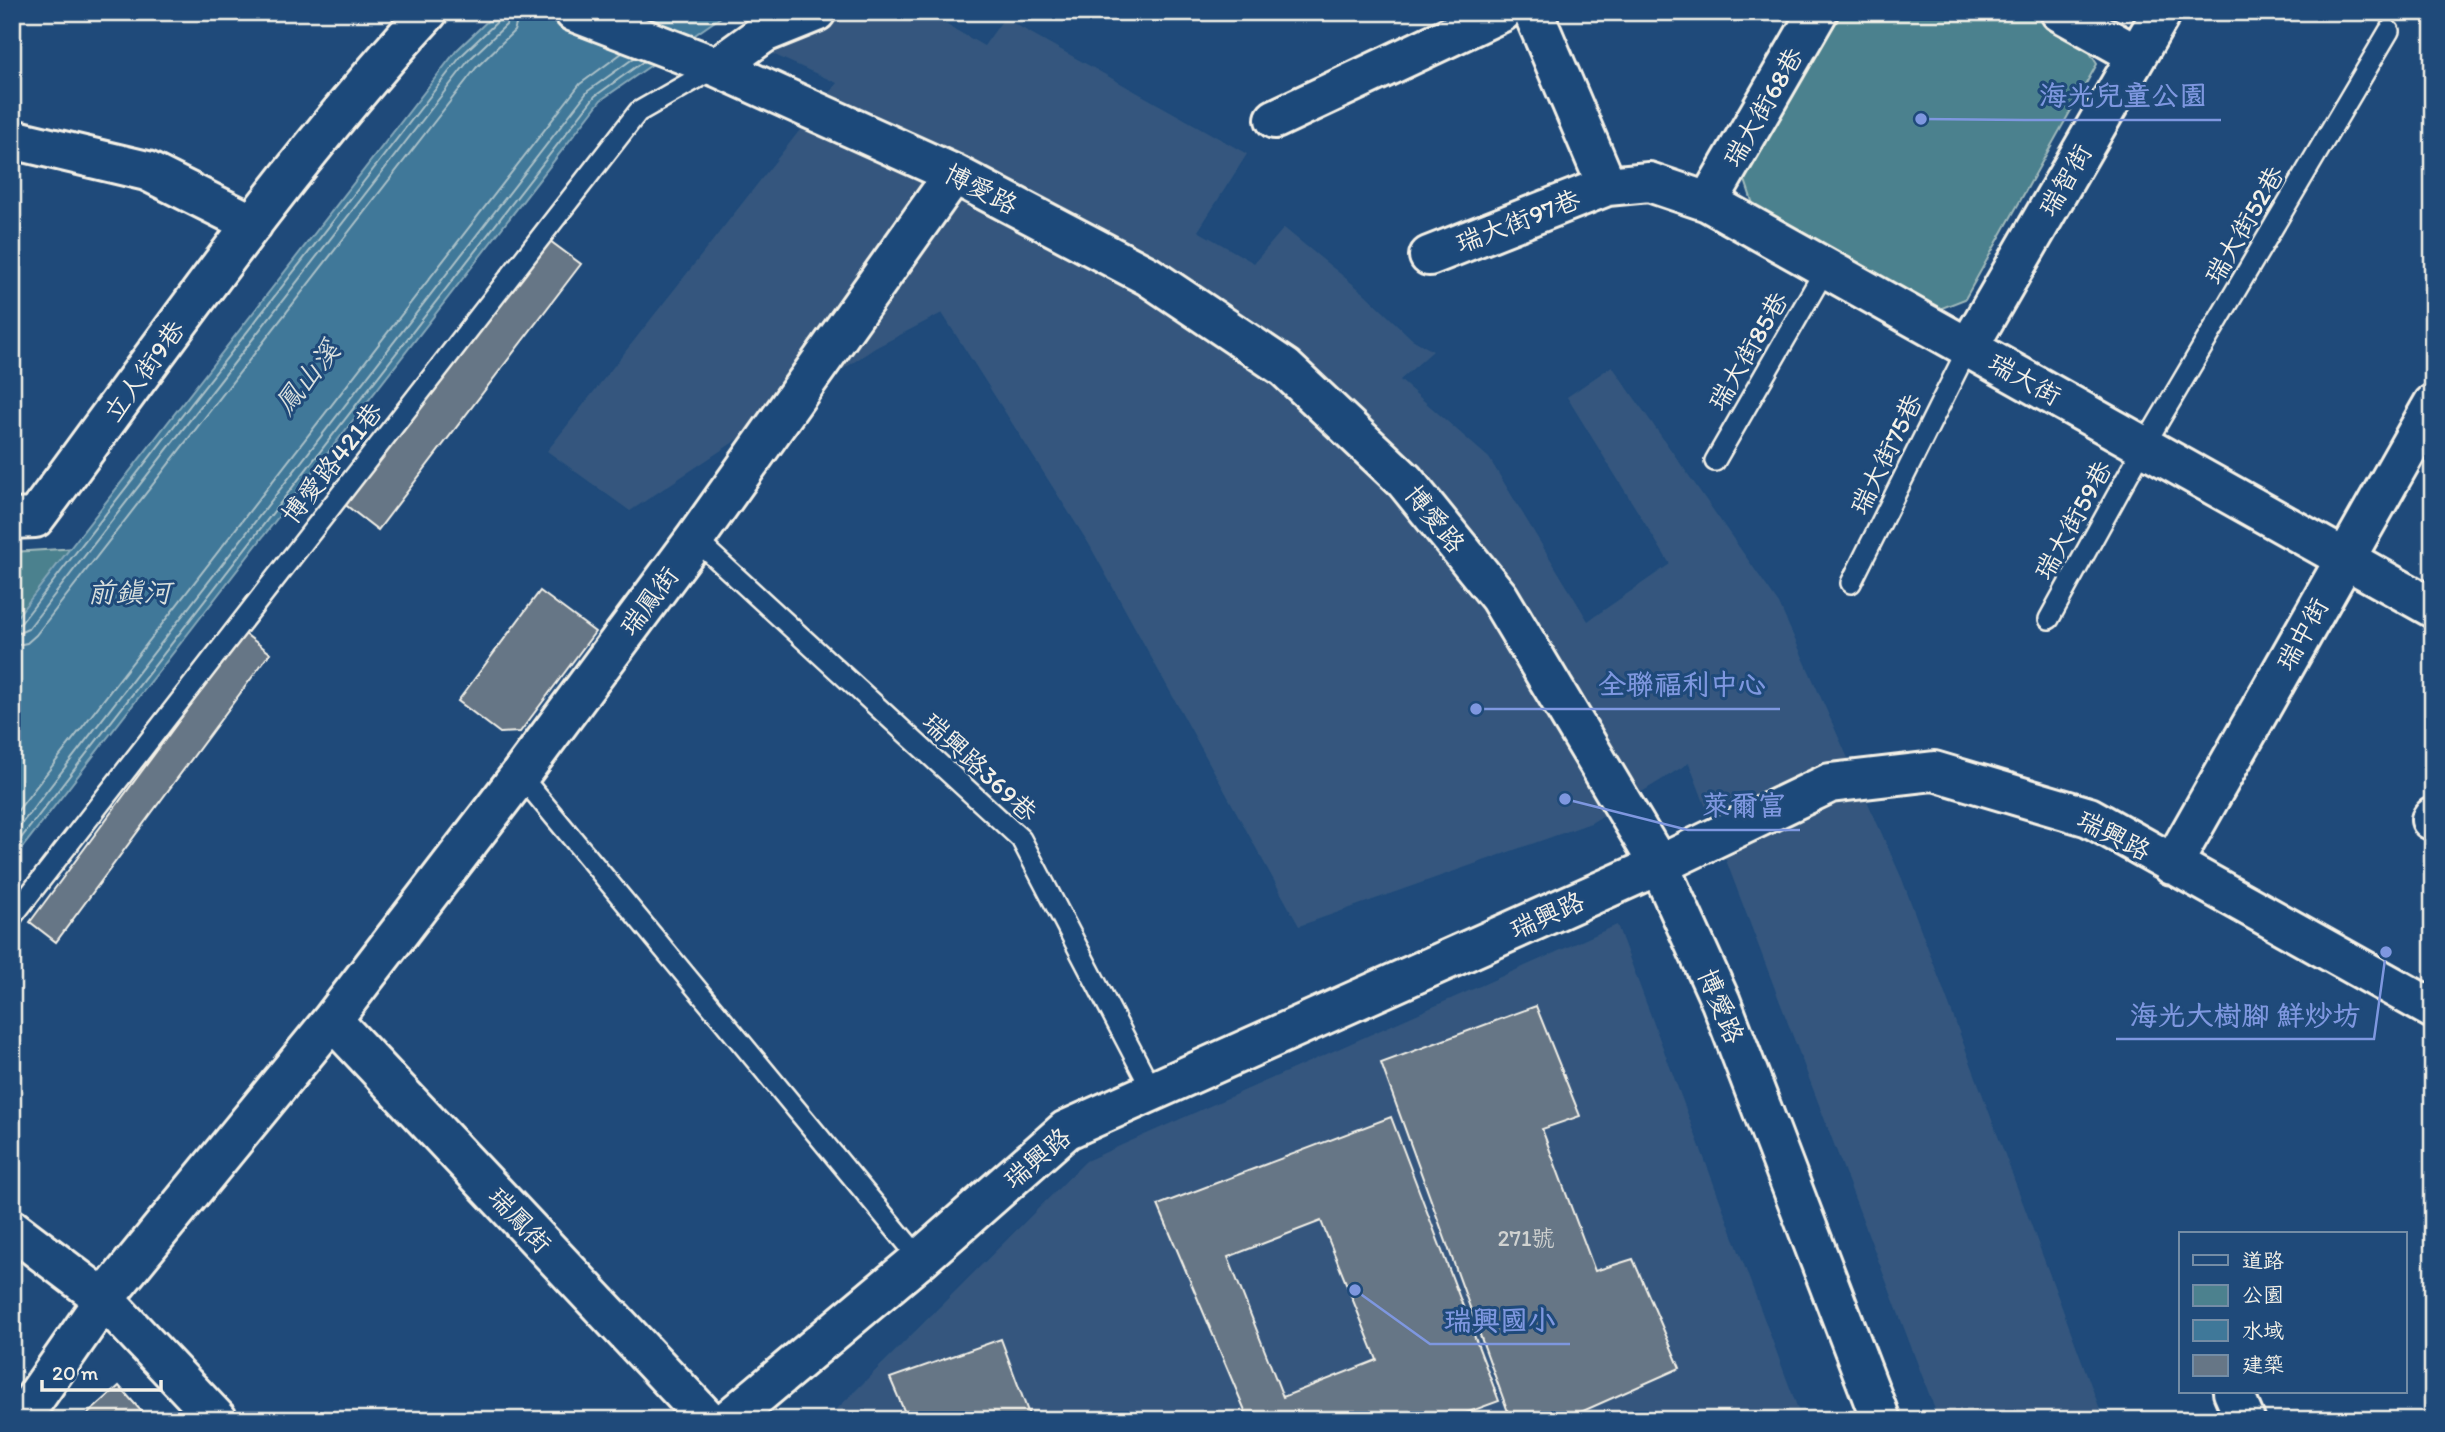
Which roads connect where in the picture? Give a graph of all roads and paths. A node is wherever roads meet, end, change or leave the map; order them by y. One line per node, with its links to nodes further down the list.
1 (428, 12): 17 (street, 立人街9巷)
2 (574, 12): 11 (street, 博愛路)
3 (816, 12): 11 (street)
4 (1502, 12): 12 (street)
5 (1533, 12): 15 (street)
6 (1818, 12): 16 (street, 瑞大街68巷)
7 (2060, 12): 10 (street)
8 (2162, 12): 10 (street, 瑞智街)
9 (2389, 31): 22 (lane, 瑞大街52巷)
10 (2137, 55): 20 (street, 瑞智街)
11 (701, 61): 14 (street, 博愛路); 33 (lane, 博愛路421巷)
12 (1275, 119)
13 (12, 139): 17 (street)
14 (954, 174): 25 (street, 瑞鳳街); 31 (street, 博愛路)
15 (1607, 186): 16 (street, 瑞大街); 18 (street, 瑞大街97巷)
16 (1708, 202): 19 (street, 瑞大街)
17 (253, 224): 24 (street, 立人街9巷)
18 (1429, 256)
19 (1826, 268): 20 (street, 瑞大街); 23 (lane, 瑞大街85巷)
20 (1968, 348): 22 (street, 瑞大街); 27 (lane, 瑞大街75巷)
21 (2433, 404): 26 (street, 瑞中街)
22 (2144, 446): 26 (street, 瑞大街); 29 (lane, 瑞大街59巷)
23 (1716, 461)
24 (24, 519)
25 (695, 539): 30 (street, 瑞鳳街); 36 (lane, 瑞興路369巷)
26 (2344, 558): 28 (street, 瑞大街); 32 (street, 瑞中街)
27 (1851, 583)
28 (2433, 608)
29 (2049, 619)
30 (520, 775): 35 (street, 瑞鳳街); 38 (lane)
31 (1659, 865): 32 (street, 瑞興路); 36 (street, 瑞興路); 45 (street, 博愛路)
32 (2172, 865): 34 (street, 瑞興路)
33 (12, 917)
34 (2433, 1009)
35 (332, 1020): 39 (street, 瑞鳳街); 43 (street, 瑞鳳街)
36 (1152, 1090): 38 (street, 瑞興路)
37 (12, 1229): 39 (street)
38 (920, 1259): 44 (street, 瑞興路)
39 (104, 1299): 41 (street, 瑞鳳街); 42 (street)
40 (2234, 1394): 46 (street)
41 (20, 1420)
42 (218, 1420)
43 (708, 1420)
44 (728, 1420)
45 (1881, 1420)
46 (2245, 1420)

